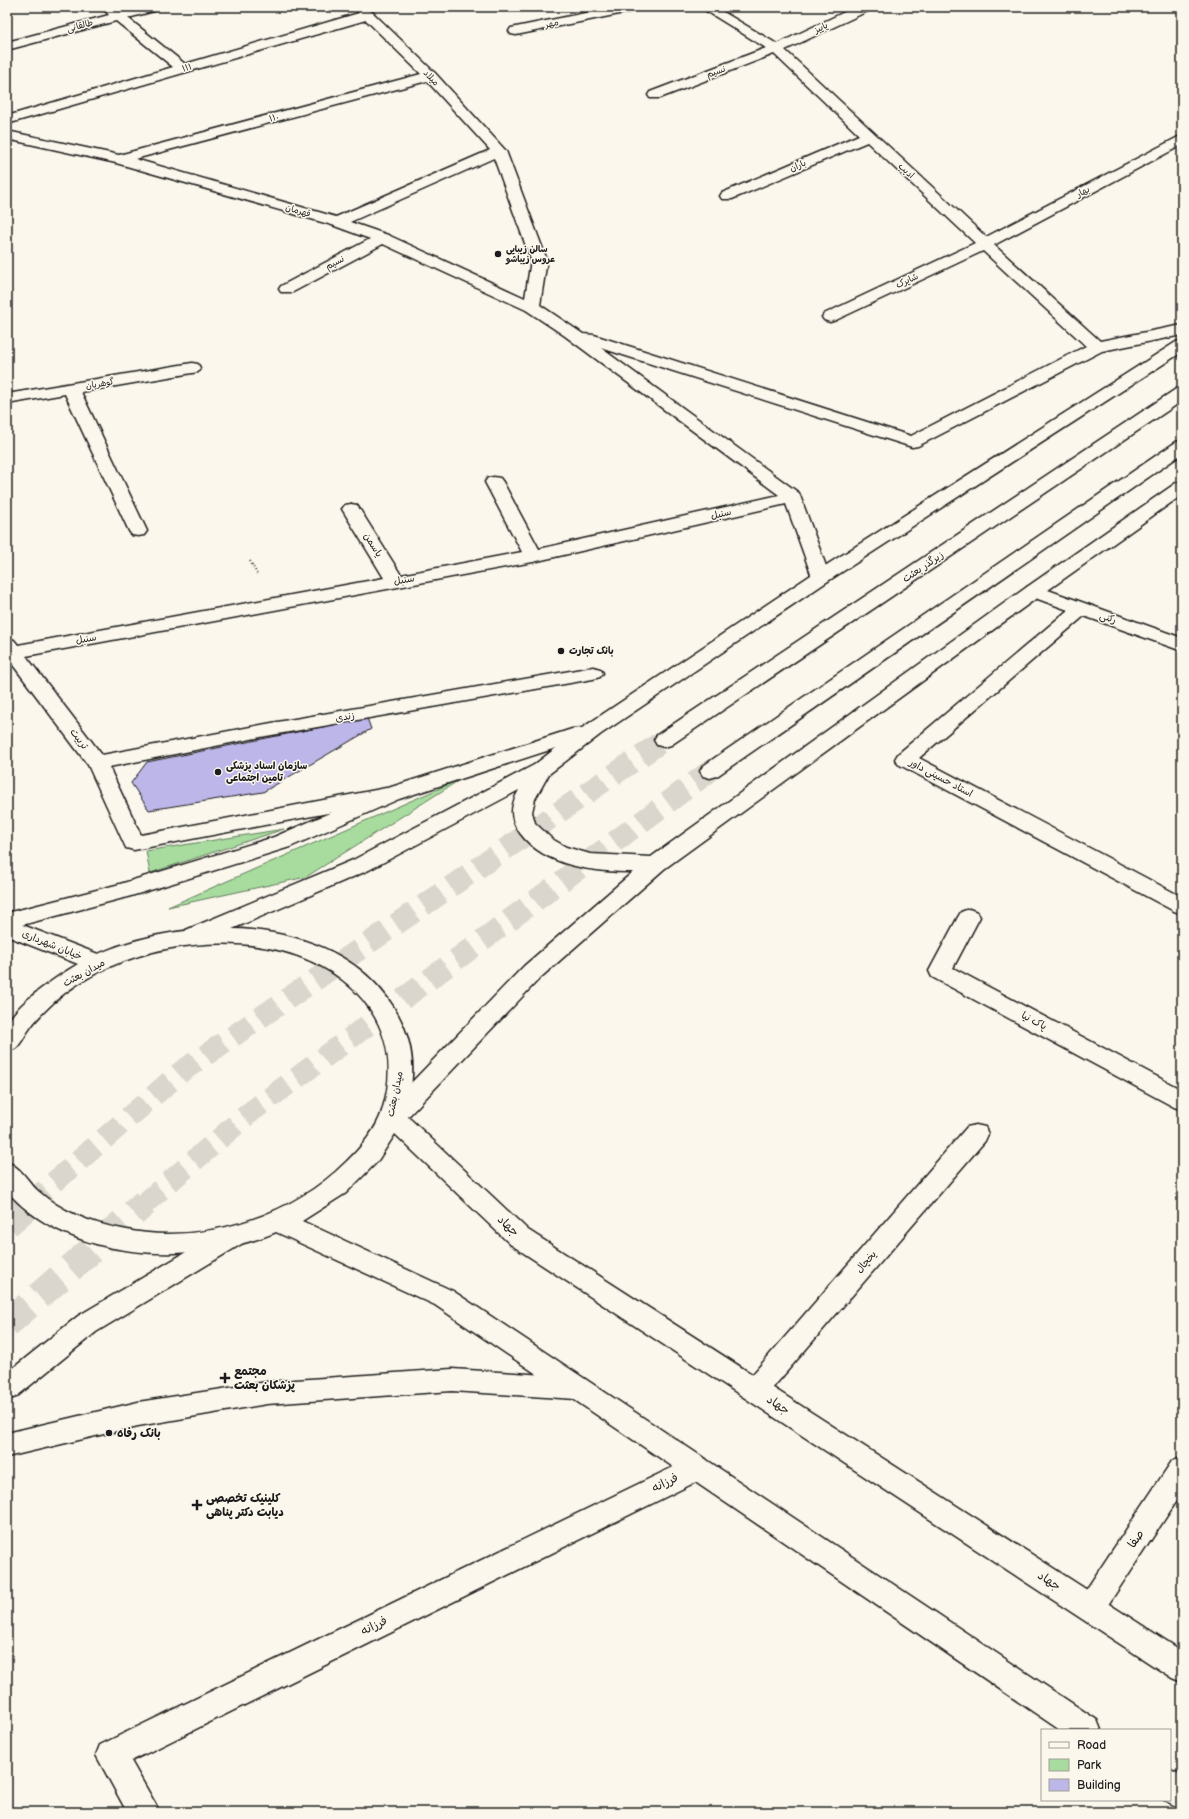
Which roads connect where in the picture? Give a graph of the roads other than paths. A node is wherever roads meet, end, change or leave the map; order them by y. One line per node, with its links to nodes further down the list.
1 (108, 7): 7 (main road)
2 (153, 7): 7 (main road, طالقانی)
3 (634, 7): 8 (main road, مهر)
4 (706, 7): 10 (main road, ادیب)
5 (865, 7): 10 (main road, پاییز)
6 (364, 11): 11 (main road, ۱۱۱); 12 (main road, میلاد)
7 (120, 16): 9 (main road, طالقانی); 11 (main road)
8 (516, 31)
9 (7, 46)
10 (776, 49): 13 (main road, نسیم); 16 (main road, ادیب)
11 (183, 69): 14 (main road, ۱۱۱)
12 (430, 76): 18 (main road, میلاد); 19 (main road, ۱۱۰)
13 (655, 95)
14 (7, 120)
15 (7, 135): 19 (main road, قهرمان)
16 (868, 136): 20 (main road, باران); 23 (main road, ادیب)
17 (1182, 139): 23 (main road, بهار)
18 (499, 151): 21 (main road); 25 (main road, میلاد)
19 (119, 159): 21 (main road, قهرمان)
20 (727, 196)
21 (337, 222): 22 (main road, قهرمان)
22 (383, 238): 24 (main road, نسیم); 25 (main road, قهرمان)
23 (985, 244): 26 (main road, شاپرک); 30 (main road, ادیب)
24 (287, 288)
25 (532, 307): 28 (main road, قهرمان)
26 (830, 317)
27 (1182, 330): 30 (main road)
28 (571, 333): 30 (main road); 38 (main road)
29 (1182, 345): 42 (main road)
30 (1097, 347)
31 (192, 368): 32 (main road, گوهریان)
32 (71, 388): 34 (main road, گوهریان); 40 (main road)
33 (1182, 393): 50 (main road, زیرگذر بعثت)
34 (7, 399)
35 (1182, 446): 53 (main road)
36 (494, 482): 41 (main road)
37 (1182, 487): 44 (main road)
38 (793, 497): 41 (main road, سنبل); 42 (main road)
39 (350, 509): 43 (main road, یاسمن)
40 (138, 531)
41 (533, 556): 43 (main road, سنبل)
42 (820, 577): 49 (main road)
43 (395, 581): 47 (main road, سنبل)
44 (1034, 591): 45 (main road, رکنی); 55 (main road)
45 (1081, 608): 46 (main road, رکنی); 56 (main road, استاد حسینی داور)
46 (1181, 644)
47 (10, 648): 51 (main road, تربیت)
48 (593, 673): 51 (main road, زندی)
49 (594, 729): 52 (main road); 54 (main road)
50 (664, 740)
51 (97, 763): 54 (main road, تربیت)
52 (541, 770): 55 (main road); 60 (main road)
53 (710, 771)
54 (392, 794): 58 (main road)
55 (656, 864): 64 (main road)
56 (1182, 906)
57 (969, 917): 63 (main road, پاک نیا)
58 (7, 921)
59 (7, 927): 61 (main road, خیابان شهرداری)
60 (194, 936): 61 (main road, میدان بعثت); 64 (main road, میدان بعثت)
61 (98, 963): 62 (main road, میدان بعثت)
62 (7, 1043)
63 (1182, 1101)
64 (393, 1117): 67 (main road, میدان بعثت); 71 (main road, جهاد)
65 (976, 1134): 71 (main road, یخچال)
66 (7, 1172): 68 (main road, میدان بعثت)
67 (278, 1222): 68 (main road, میدان بعثت); 69 (main road)
68 (234, 1236): 70 (main road)
69 (576, 1388): 72 (main road); 73 (main road)
70 (7, 1389)
71 (755, 1390): 75 (main road, جهاد)
72 (7, 1445)
73 (696, 1468): 77 (main road); 80 (main road, فرزانه)
74 (1182, 1470): 75 (main road, صفا)
75 (1090, 1608): 76 (main road, جهاد)
76 (1182, 1668)
77 (1085, 1729)
78 (1171, 1787): 79 (main road)
79 (1182, 1794)
80 (144, 1812)

